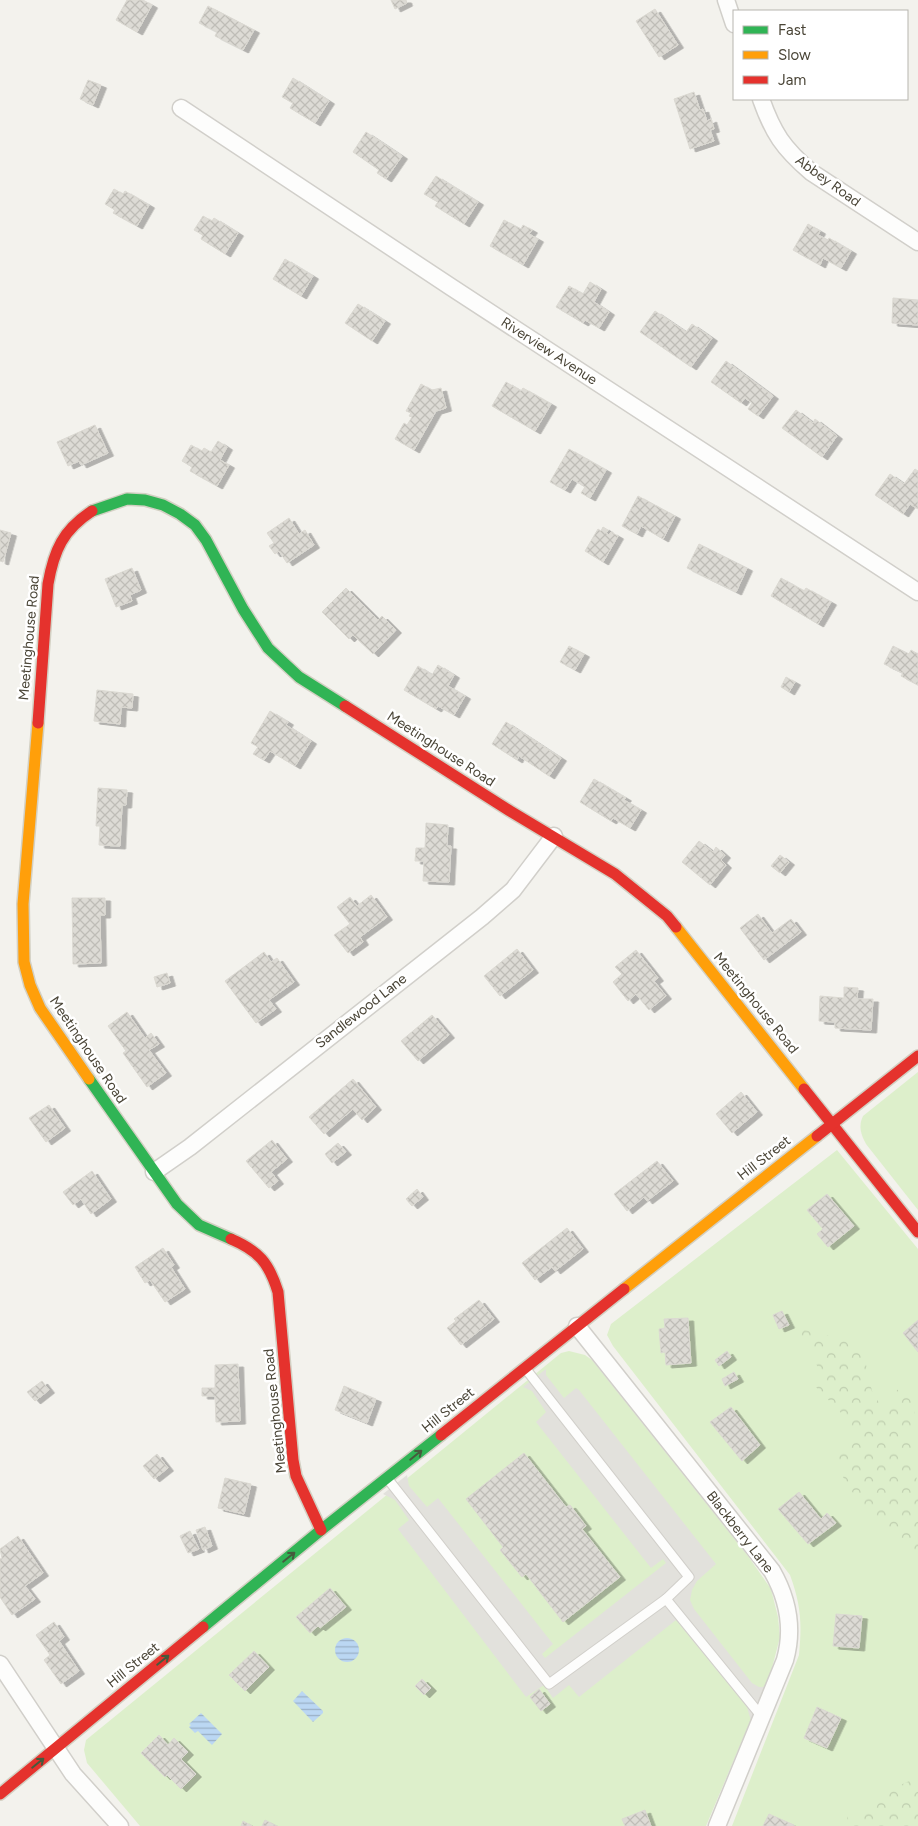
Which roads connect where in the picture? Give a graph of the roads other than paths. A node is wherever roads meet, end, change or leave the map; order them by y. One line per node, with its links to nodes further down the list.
1 (726, 0): 2 (street)
2 (733, 21)
3 (761, 100): 5 (street, Abbey Road)
4 (181, 108): 6 (street, Riverview Avenue)
5 (918, 242)
6 (918, 592)
7 (554, 836): 9 (street, Meetinghouse Road); 10 (street, Sandlewood Lane); 10 (street, Meetinghouse Road)
8 (918, 1056): 9 (street, Hill Street)
9 (831, 1124): 11 (street, Meetinghouse Road); 12 (street, Hill Street)
10 (154, 1172): 15 (street, Meetinghouse Road)
11 (918, 1232)
12 (577, 1326): 13 (street, Hill Street); 18 (street, Blackberry Lane)
13 (525, 1368): 14 (street, Hill Street, one-way to 13); 16 (lane)
14 (387, 1478): 15 (street, Hill Street); 16 (lane)
15 (321, 1530): 19 (street, Hill Street, one-way to 15)
16 (666, 1598): 18 (lane)
17 (0, 1664): 19 (street)
18 (762, 1717): 22 (street, Blackberry Lane)
19 (56, 1748): 20 (street, Hill Street, one-way to 19); 21 (street)
20 (0, 1794)
21 (120, 1826)
22 (717, 1826)

